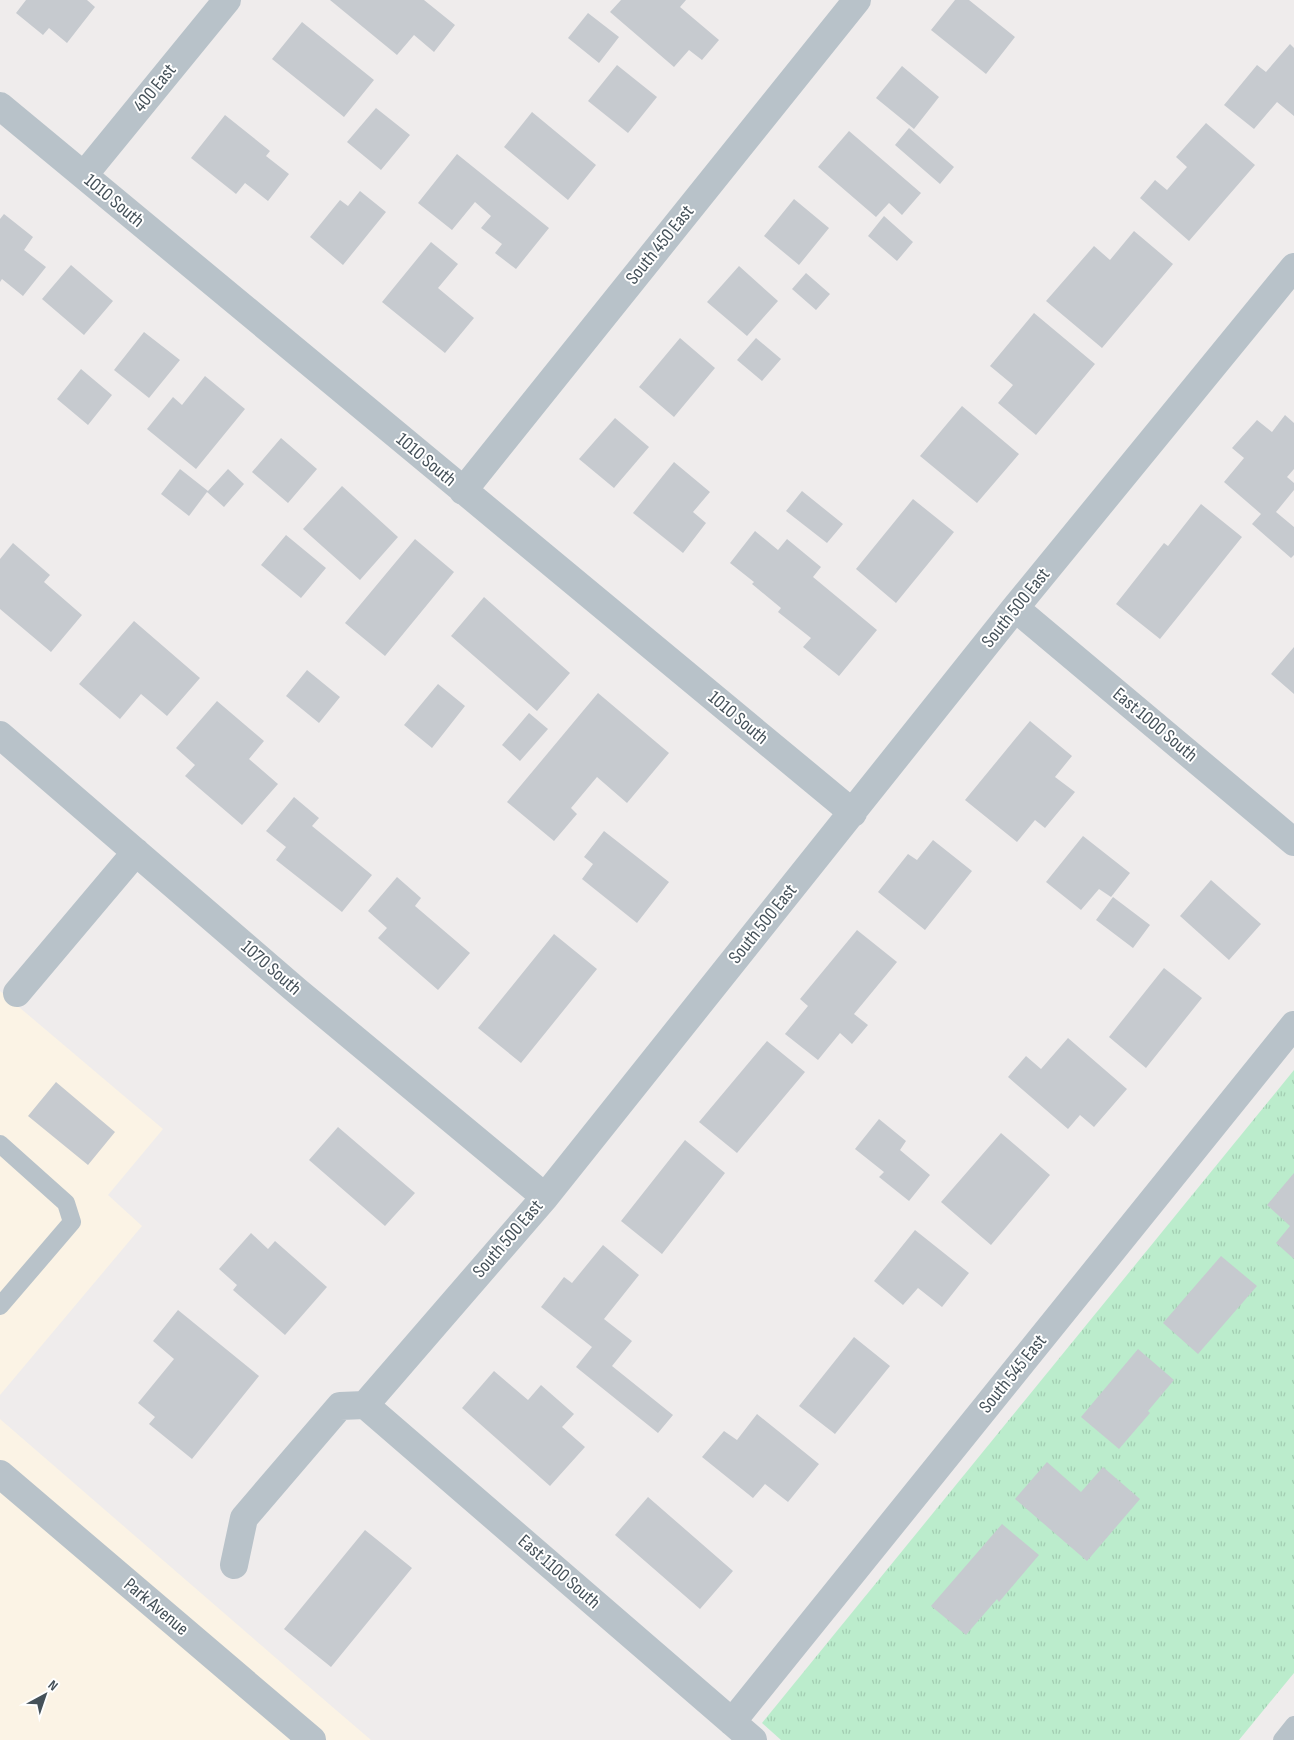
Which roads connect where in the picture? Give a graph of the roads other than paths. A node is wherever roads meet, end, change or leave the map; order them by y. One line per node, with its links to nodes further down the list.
1 (227, 0): 4 (street, 400 East)
2 (857, 0): 6 (street, South 450 East)
3 (0, 106): 4 (street, 1010 South)
4 (84, 175): 6 (street, 1010 South)
5 (1294, 267): 7 (street, South 500 East)
6 (463, 490): 9 (street, 1010 South)
7 (1015, 608): 9 (street, South 500 East); 10 (street, East 1000 South)
8 (0, 735): 11 (street, 1070 South)
9 (852, 813): 15 (street, South 500 East)
10 (1294, 842)
11 (136, 852): 12 (street); 15 (street, 1070 South)
12 (17, 993)
13 (1294, 1026): 20 (street, South 545 East)
14 (0, 1144): 16 (lane)
15 (545, 1197): 17 (street, South 500 East)
16 (0, 1306)
17 (365, 1405): 19 (street); 20 (street, East 1100 South)
18 (2, 1480): 22 (street, Park Avenue)
19 (234, 1565)
20 (732, 1722): 23 (street, East 1100 South)
21 (1294, 1725): 24 (lane)
22 (312, 1740)
23 (753, 1740)
24 (1282, 1740)

